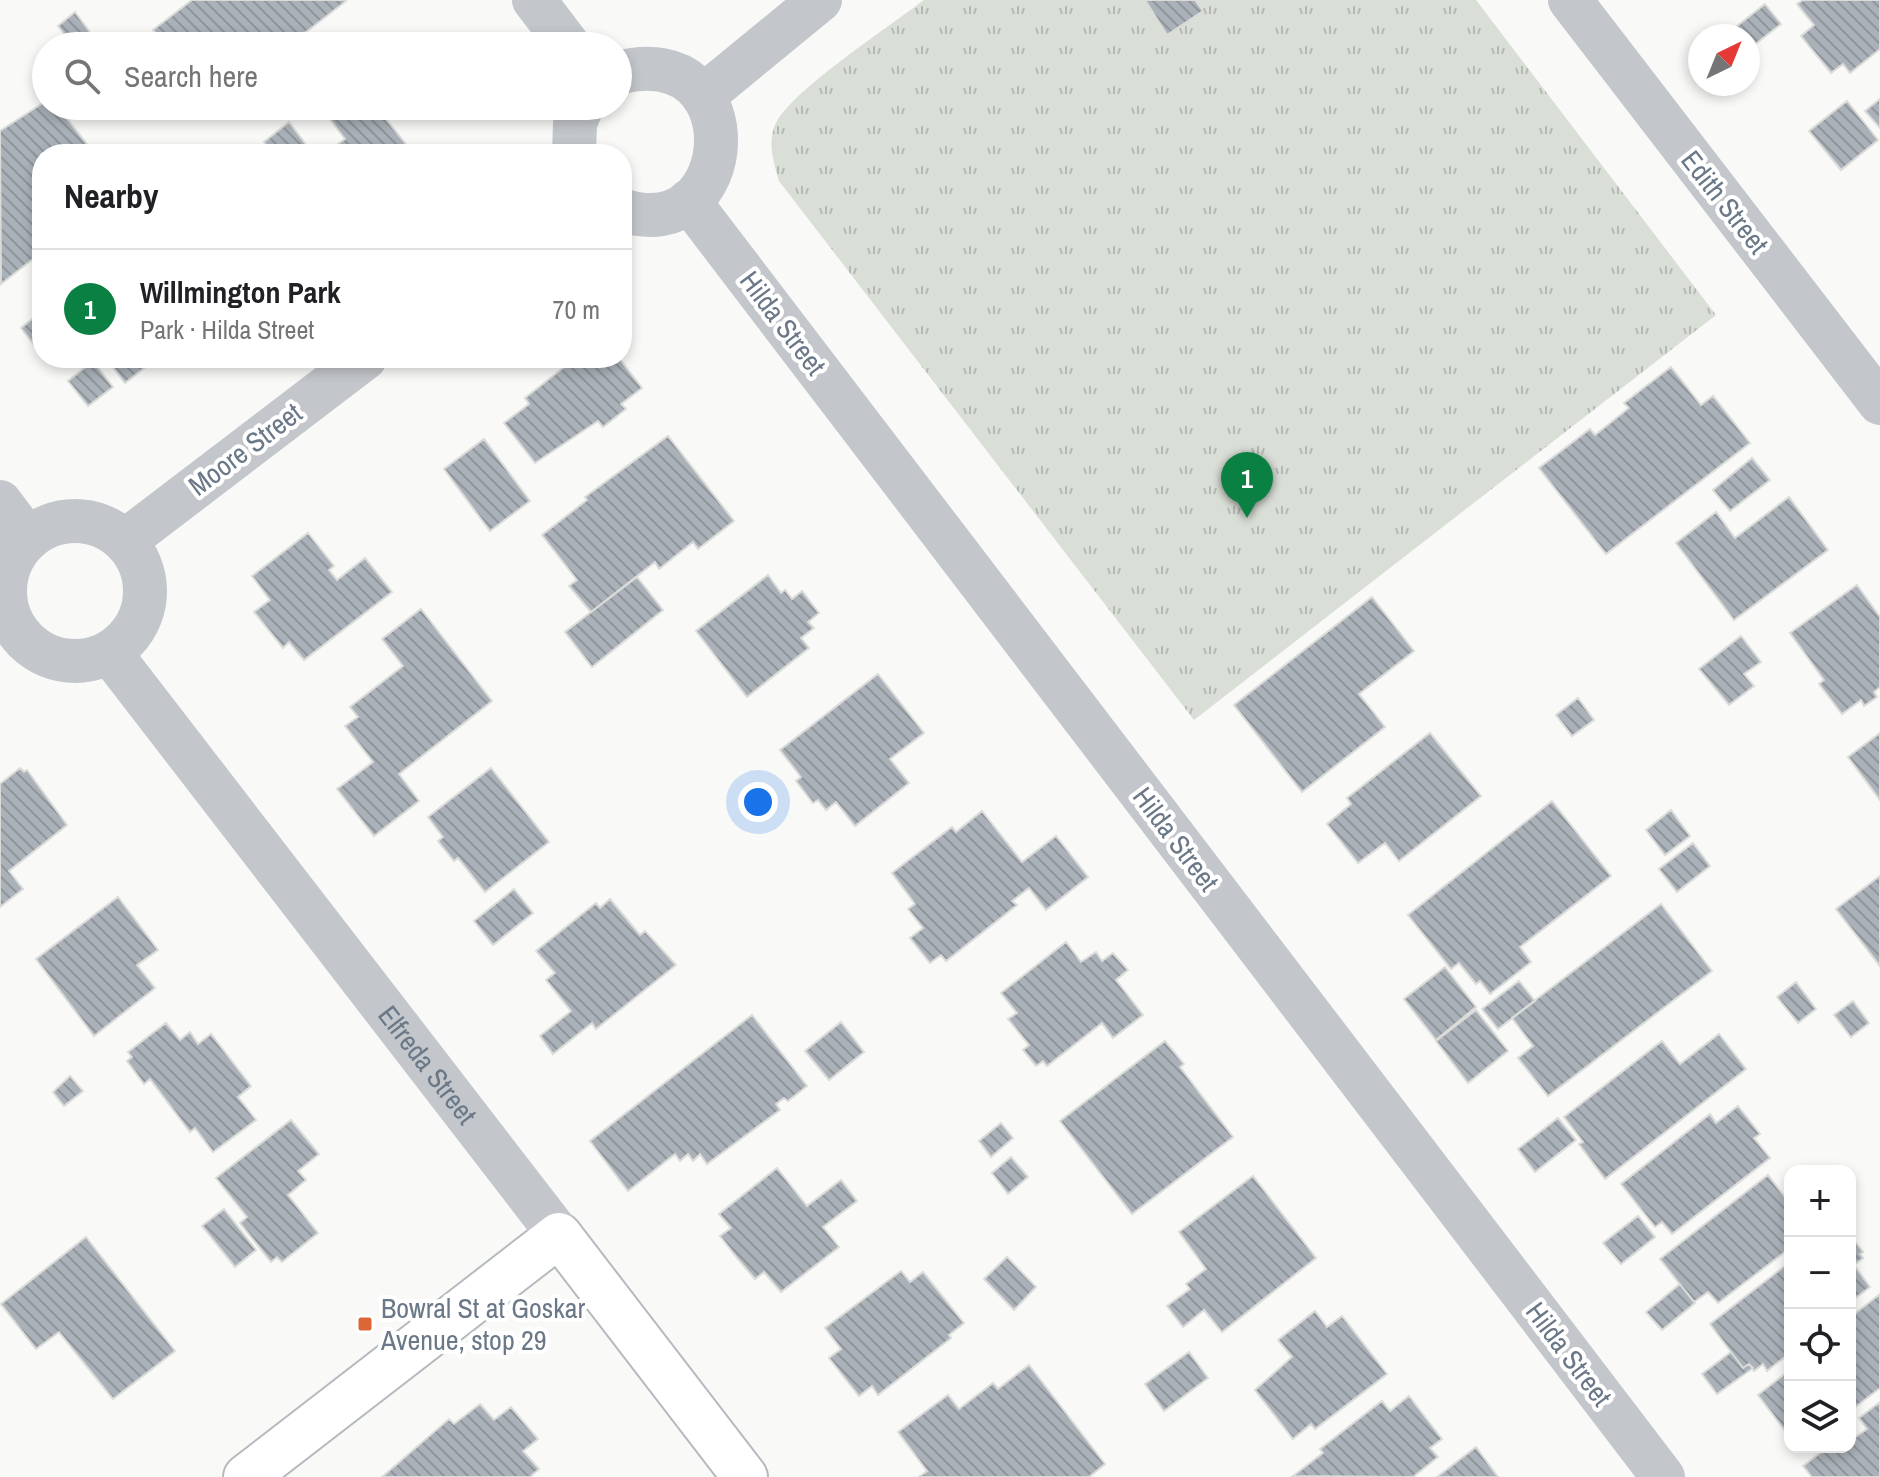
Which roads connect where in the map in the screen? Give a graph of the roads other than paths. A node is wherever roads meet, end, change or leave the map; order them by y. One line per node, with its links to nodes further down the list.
1 (534, 0): 4 (street)
2 (820, 0): 6 (street)
3 (1570, 0): 12 (street, Edith Street)
4 (558, 32)
5 (632, 70): 6 (street)
6 (703, 96): 9 (street)
7 (576, 120): 8 (street)
8 (574, 144)
9 (689, 201): 10 (street); 21 (street, Hilda Street)
10 (632, 212)
11 (352, 368): 15 (street, Moore Street)
12 (1880, 403)
13 (0, 502): 14 (street)
14 (28, 539): 15 (street); 16 (street)
15 (125, 541): 17 (street)
16 (9, 638): 17 (street)
17 (110, 653): 18 (street, Elfreda Street)
18 (559, 1235): 19 (street); 20 (street, Elfreda Street)
19 (246, 1477)
20 (745, 1477)
21 (1663, 1477)

